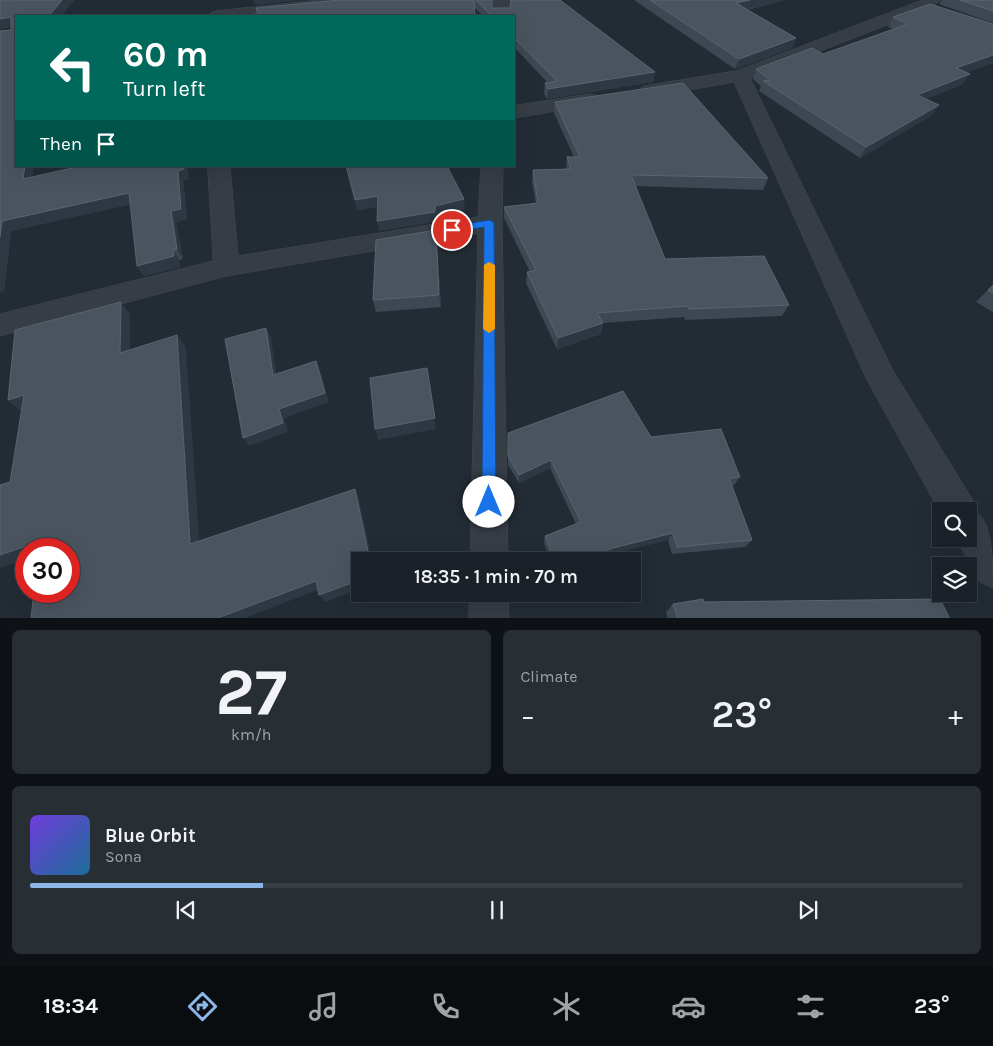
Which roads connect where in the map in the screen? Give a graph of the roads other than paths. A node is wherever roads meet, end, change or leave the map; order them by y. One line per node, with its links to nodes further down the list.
1 (243, 0): 5 (street)
2 (361, 0): 5 (street)
3 (502, 0): 6 (street)
4 (927, 5): 7 (street)
5 (234, 15)
6 (500, 15)
7 (740, 76): 8 (street); 16 (street)
8 (632, 93)
9 (612, 96): 10 (street)
10 (515, 112)
11 (219, 167): 14 (street)
12 (492, 167): 13 (street)
13 (490, 223): 14 (street); 18 (street)
14 (226, 267): 15 (street)
15 (0, 325)
16 (954, 502)
17 (977, 542): 19 (street)
18 (489, 552)
19 (993, 569)
20 (489, 602): 21 (street)
21 (489, 618)

